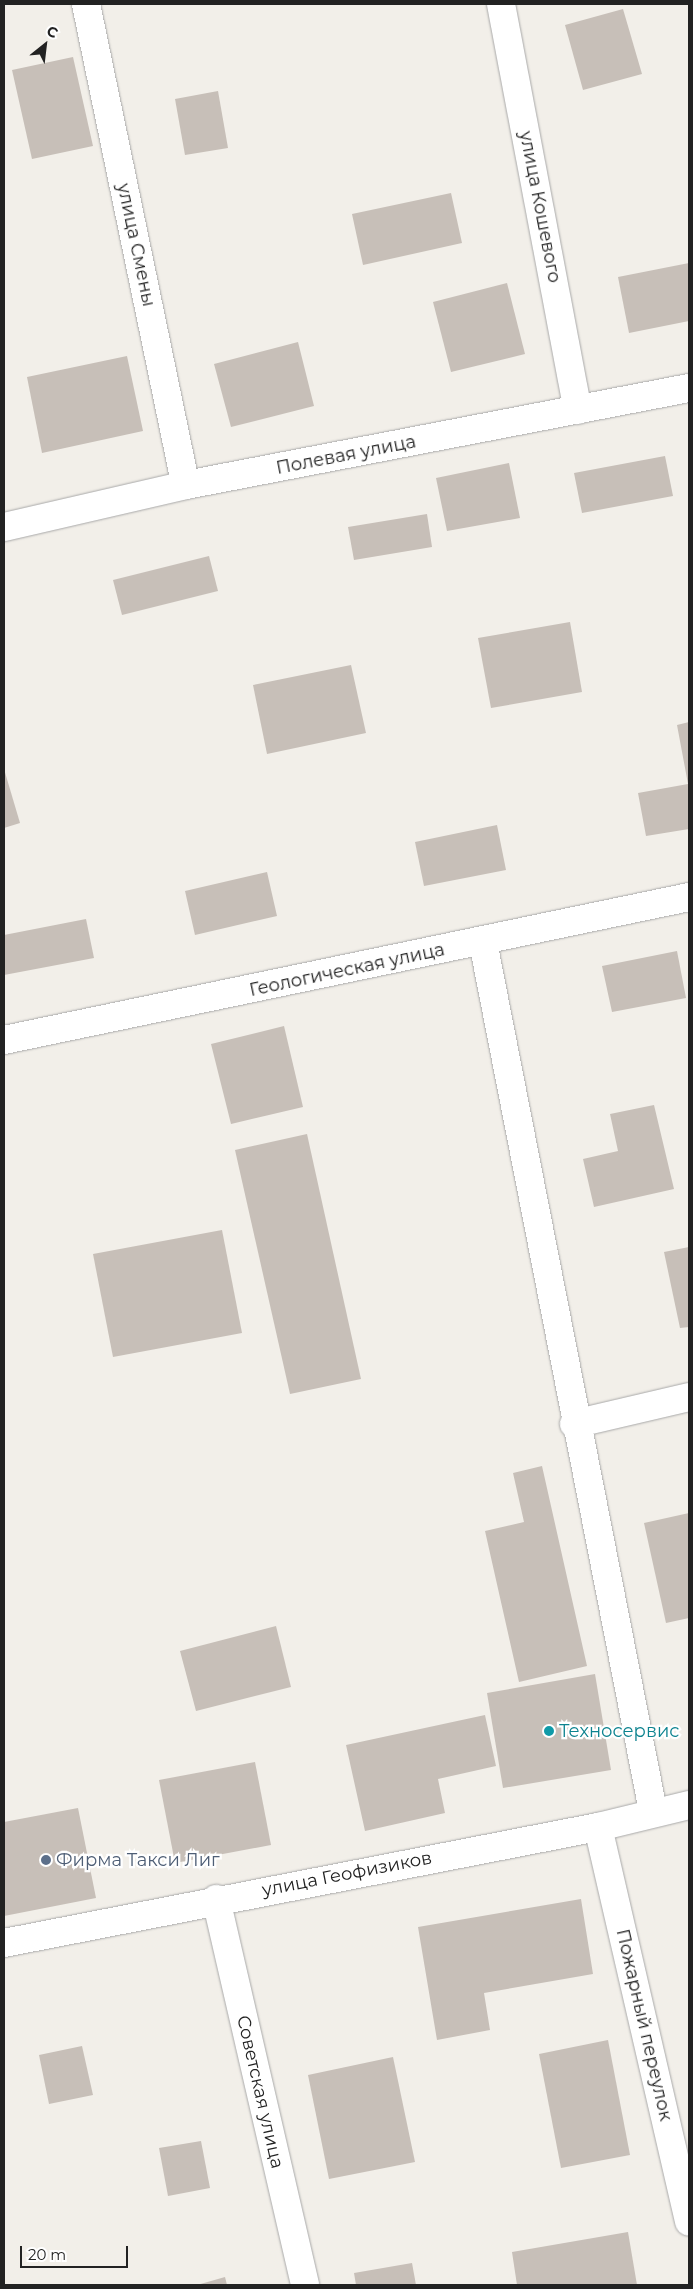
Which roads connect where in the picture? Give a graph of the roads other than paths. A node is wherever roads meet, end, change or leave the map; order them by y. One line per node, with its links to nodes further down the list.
1 (86, 4): 5 (street, улица Смены)
2 (501, 4): 4 (street, улица Кошевого)
3 (689, 388): 4 (street, Полевая улица)
4 (578, 410): 5 (street, Полевая улица)
5 (186, 485): 6 (street, Полевая улица)
6 (4, 527)
7 (689, 897): 8 (street, Геологическая улица)
8 (483, 942): 9 (street, Геологическая улица); 11 (street)
9 (4, 1040)
10 (689, 1397): 11 (street)
11 (574, 1424): 13 (street)
12 (689, 1804): 13 (street, улица Геофизиков)
13 (653, 1812): 14 (street, улица Геофизиков)
14 (598, 1827): 15 (street, улица Геофизиков); 17 (street, Пожарный переулок)
15 (216, 1899): 16 (street, улица Геофизиков); 18 (street, Советская улица)
16 (4, 1943)
17 (689, 2222)
18 (305, 2285)

